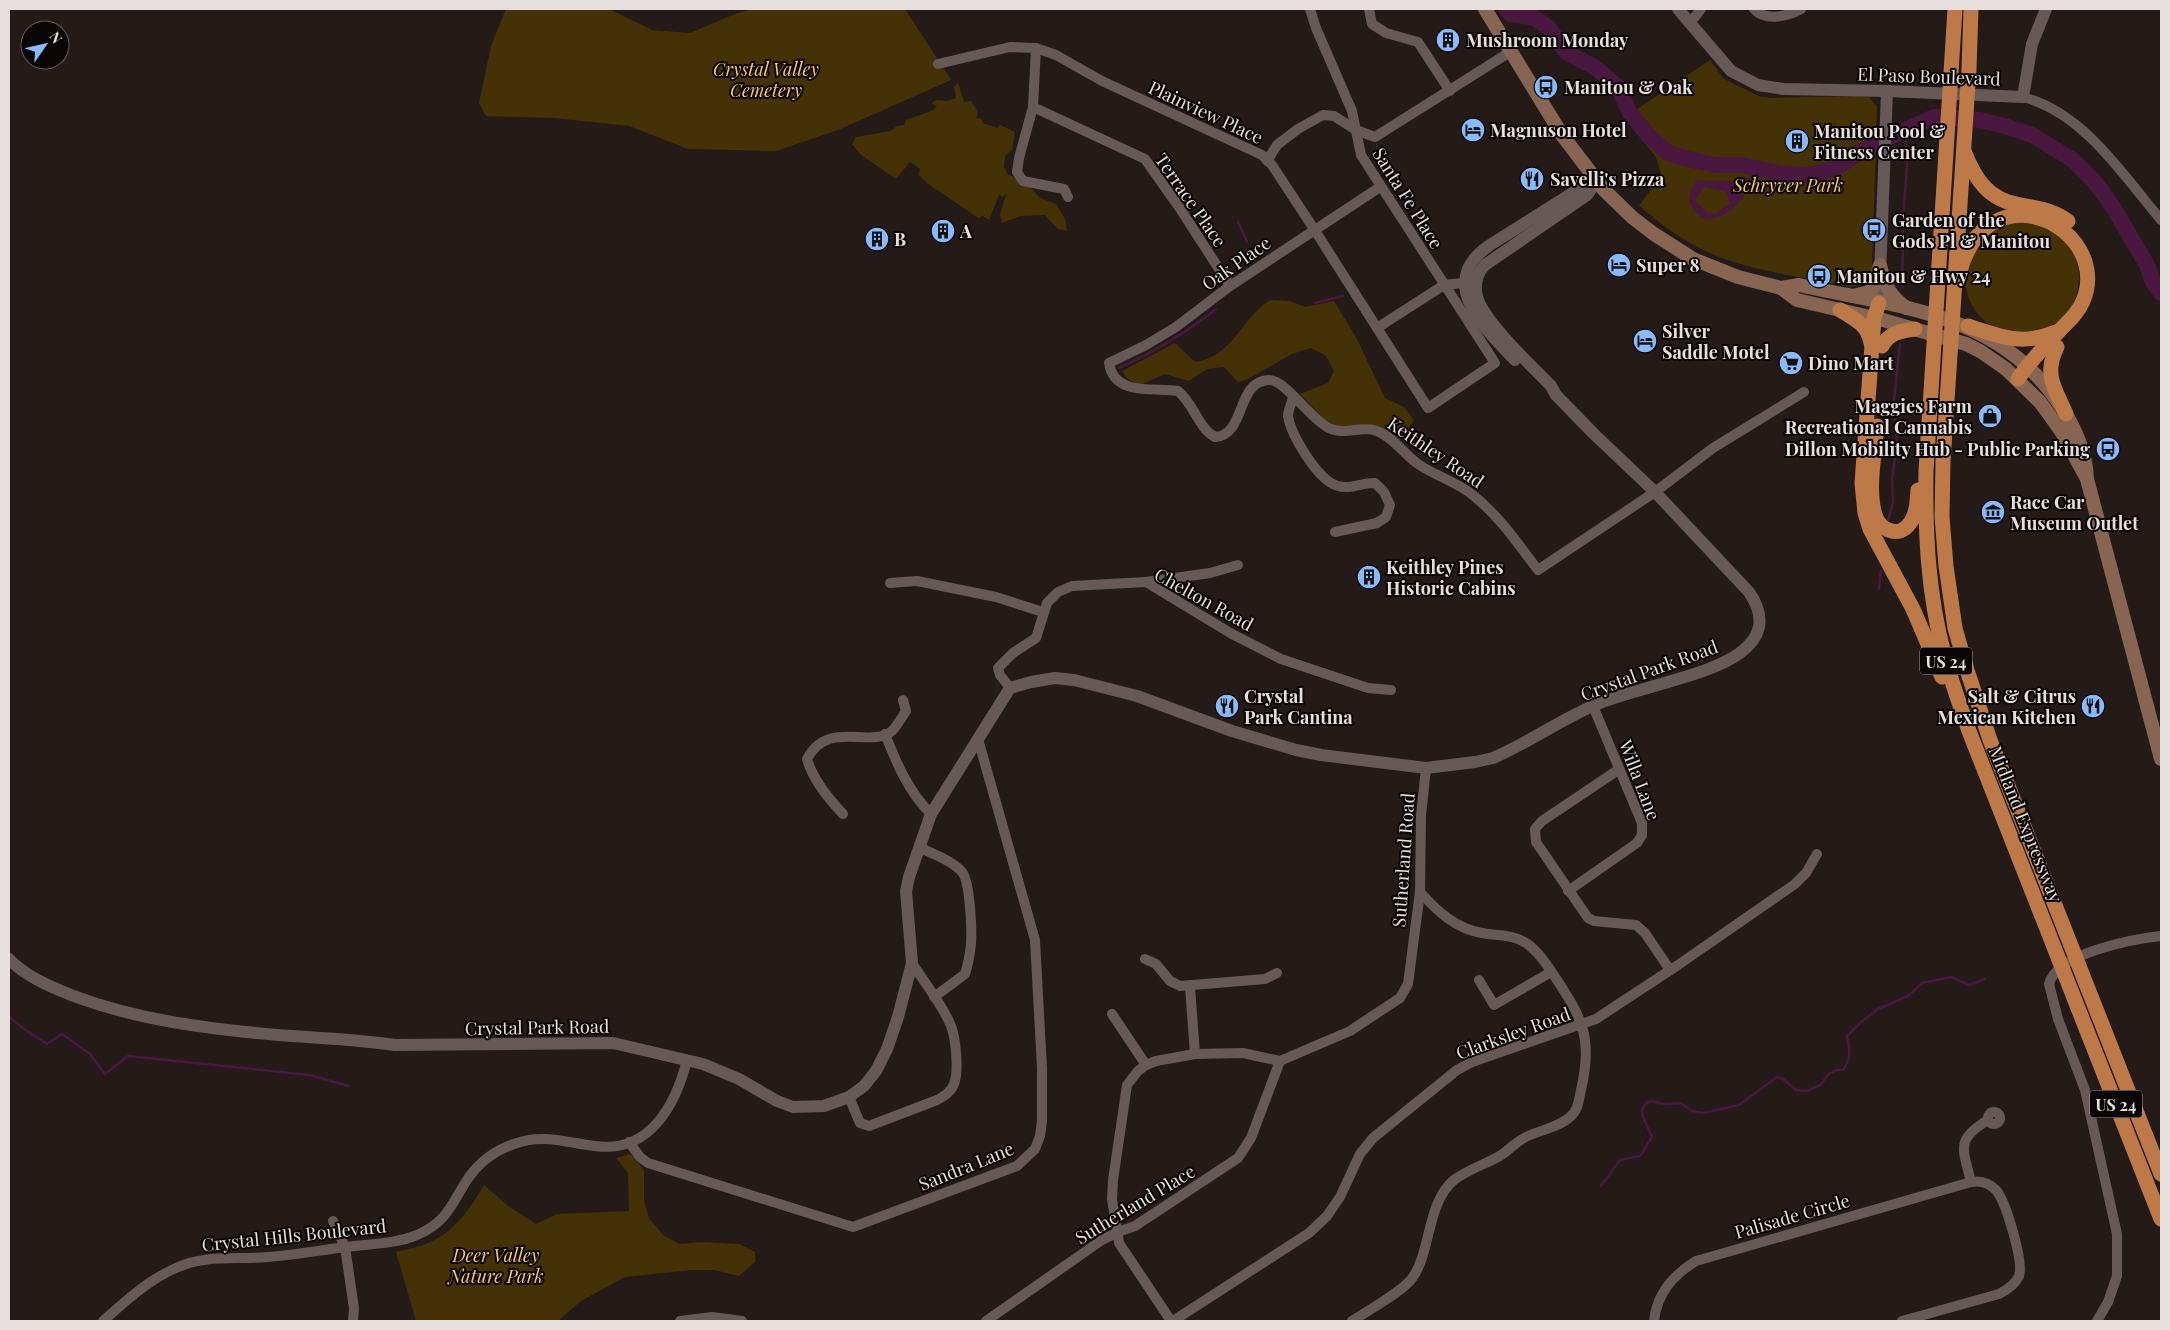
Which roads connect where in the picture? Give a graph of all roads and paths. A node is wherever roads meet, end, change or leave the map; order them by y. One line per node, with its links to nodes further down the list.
1 (1310, 9): 19 (street, Santa Fe Place)
2 (1369, 9): 15 (street)
3 (1485, 9): 13 (main road)
4 (1678, 9): 11 (street, El Paso Boulevard)
5 (1701, 9): 11 (street)
6 (1754, 9): 7 (street)
7 (1802, 9)
8 (1955, 9): 49 (highway, Midland Expressway / US 24)
9 (1971, 9): 20 (highway, Midland Expressway / US 24)
10 (2046, 9): 17 (street)
11 (1691, 22): 16 (street, El Paso Boulevard)
12 (1036, 48): 14 (street, Plainview Place); 18 (street); 21 (street, Plainview Place)
13 (1510, 52): 15 (street); 22 (main road)
14 (938, 64)
15 (1450, 91): 19 (street)
16 (1886, 91): 17 (street, El Paso Boulevard); 27 (street)
17 (2023, 97): 25 (street, El Paso Boulevard)
18 (1033, 107): 24 (street); 30 (street, Terrace Place)
19 (1356, 130): 21 (street); 23 (street, Santa Fe Place)
20 (1963, 150): 32 (highway, Midland Expressway / US 24); 42 (highway)
21 (1267, 161): 26 (street, Plainview Place)
22 (1598, 181): 28 (street); 31 (main road)
23 (1380, 187): 26 (street, Oak Place); 29 (street, Santa Fe Place)
24 (1068, 197)
25 (2161, 220)
26 (1314, 230): 30 (street, Oak Place); 39 (street, Plainview Place)
27 (1880, 265): 33 (main road); 34 (street); 35 (main road)
28 (1470, 282): 29 (street); 53 (street, Crystal Park Road)
29 (1444, 285): 39 (street); 50 (street, Santa Fe Place)
30 (1230, 286): 44 (street, Oak Place)
31 (1781, 288): 33 (main road); 36 (main road)
32 (1953, 292): 41 (highway); 94 (highway, Midland Expressway / US 24)
33 (1845, 295): 34 (main road)
34 (1879, 303): 35 (main road); 37 (highway)
35 (1910, 309): 38 (main road)
36 (1840, 310): 37 (main road); 43 (highway)
37 (1878, 319): 40 (main road); 43 (highway)
38 (1968, 326): 41 (highway); 45 (main road)
39 (1377, 328): 50 (street, Plainview Place)
40 (1915, 329): 43 (highway); 46 (main road)
41 (2060, 330): 45 (highway)
42 (2058, 348): 45 (highway); 51 (highway)
43 (1877, 351): 49 (highway); 68 (highway)
44 (1109, 363): 48 (street, Keithley Road)
45 (2030, 369): 46 (highway); 51 (main road)
46 (2018, 379): 52 (main road)
47 (1804, 392): 53 (street)
48 (1293, 397): 53 (street, Keithley Road); 54 (street)
49 (1930, 405): 68 (highway, Midland Expressway / US 24)
50 (1428, 408)
51 (2066, 414): 52 (main road)
52 (2087, 479): 65 (main road)
53 (1655, 492): 62 (street, Crystal Park Road)
54 (1335, 532)
55 (1238, 565): 56 (street)
56 (1146, 582): 58 (street, Chelton Road); 60 (street, Chelton Road)
57 (890, 583): 58 (street)
58 (1043, 612): 59 (street)
59 (1010, 688): 64 (street, Crystal Park Road); 66 (street, Crystal Park Road)
60 (1391, 690)
61 (903, 700): 63 (street)
62 (1593, 706): 66 (street, Crystal Park Road); 67 (street, Willa Lane)
63 (885, 734): 69 (street); 70 (street)
64 (978, 739): 70 (street, Crystal Park Road); 93 (street, Sandra Lane)
65 (2161, 759)
66 (1426, 768): 74 (street, Sutherland Road)
67 (1618, 770): 73 (street, Willa Lane); 73 (street)
68 (1998, 807): 96 (highway, Midland Expressway / US 24)
69 (843, 814)
70 (931, 814): 71 (street, Crystal Park Road)
71 (918, 847): 78 (street, Crystal Park Road); 84 (street)
72 (1817, 854): 79 (street, Clarksley Road)
73 (1568, 891): 79 (street)
74 (1420, 892): 80 (street); 89 (street, Sutherland Road)
75 (2161, 936): 109 (street)
76 (9, 959): 88 (street, Crystal Park Road)
77 (1145, 959): 83 (street)
78 (912, 963): 84 (street); 91 (street, Crystal Park Road)
79 (1670, 970): 86 (street, Clarksley Road)
80 (1551, 972): 82 (street); 86 (street)
81 (1277, 973): 83 (street)
82 (1479, 980)
83 (1190, 987): 87 (street)
84 (934, 997): 91 (street)
85 (1112, 1014): 90 (street)
86 (1582, 1025): 105 (street, Clarksley Road); 106 (street)
87 (1195, 1054): 89 (street); 90 (street)
88 (687, 1060): 91 (street, Crystal Park Road); 93 (street, Crystal Hills Boulevard)
89 (1280, 1061): 98 (street, Sutherland Place)
90 (1146, 1066): 98 (street)
91 (849, 1096)
92 (1988, 1120): 95 (street)
93 (630, 1142): 99 (street, Crystal Hills Boulevard)
94 (2161, 1174)
95 (1971, 1182): 107 (street, Palisade Circle); 108 (street)
96 (2161, 1219)
97 (333, 1221): 99 (street)
98 (1118, 1232): 104 (street, Sutherland Place); 105 (street)
99 (344, 1247): 100 (street, Crystal Hills Boulevard); 101 (street)
100 (103, 1321)
101 (353, 1321)
102 (680, 1321): 103 (street)
103 (742, 1321)
104 (986, 1321)
105 (1172, 1321)
106 (1352, 1321)
107 (1654, 1321)
108 (1902, 1321)
109 (2097, 1321)

